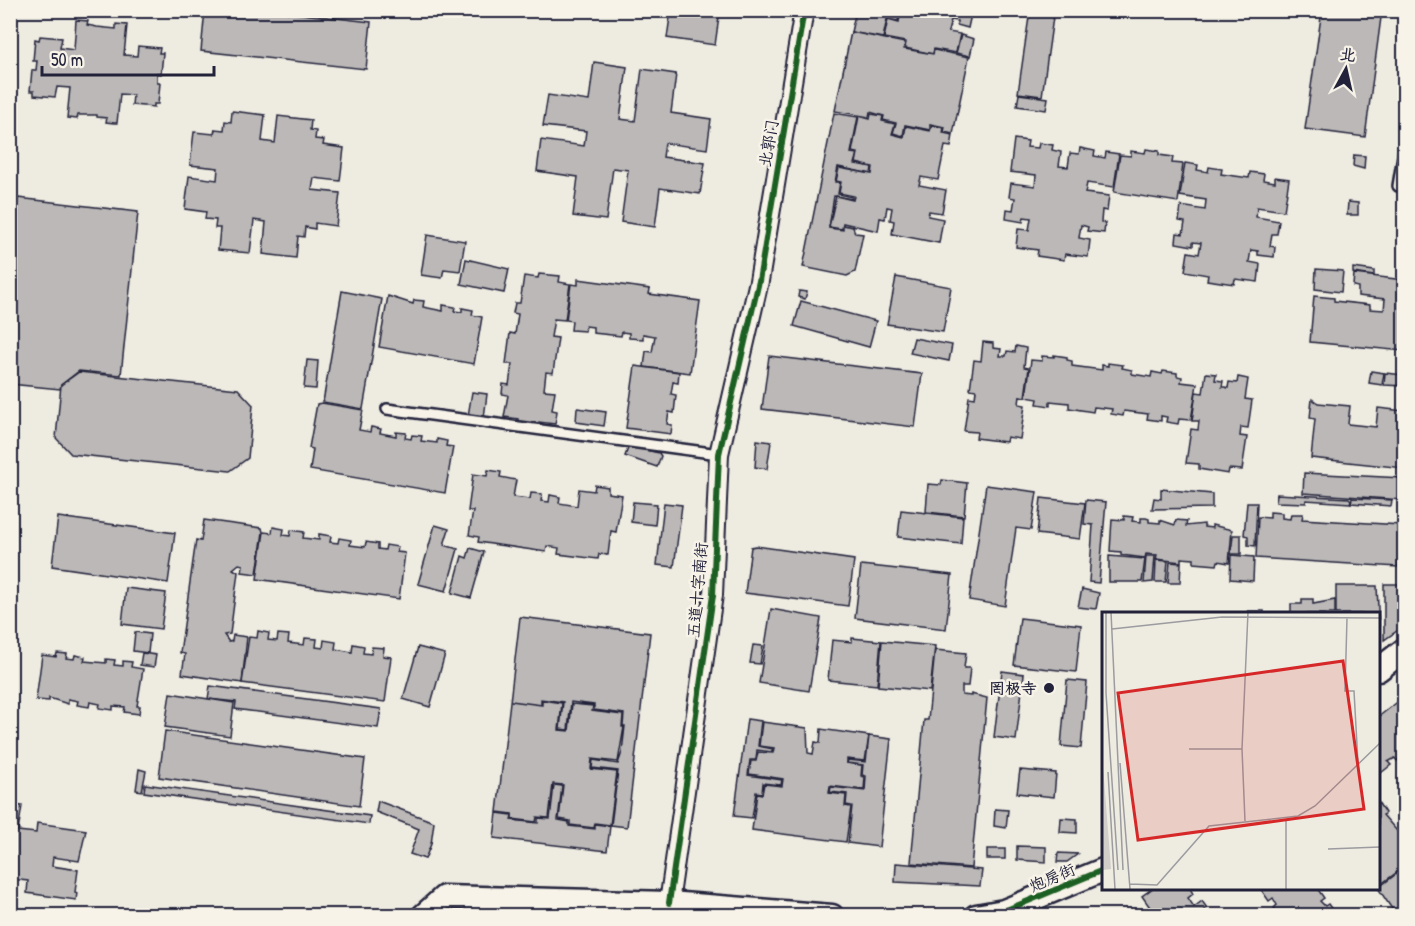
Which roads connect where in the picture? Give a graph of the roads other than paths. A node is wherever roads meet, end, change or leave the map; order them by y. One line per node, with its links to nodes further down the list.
1 (804, 10): 4 (street, 北郭门)
2 (1404, 150): 3 (lane)
3 (1404, 187)
4 (759, 281): 6 (street, 五道十字南街)
5 (387, 409): 6 (lane)
6 (719, 454): 10 (street, 五道十字南街)
7 (1404, 650): 8 (street)
8 (1379, 669)
9 (1102, 870): 13 (street, 炮房街)
10 (669, 903): 11 (street); 12 (street)
11 (423, 915)
12 (832, 915)
13 (976, 915)

